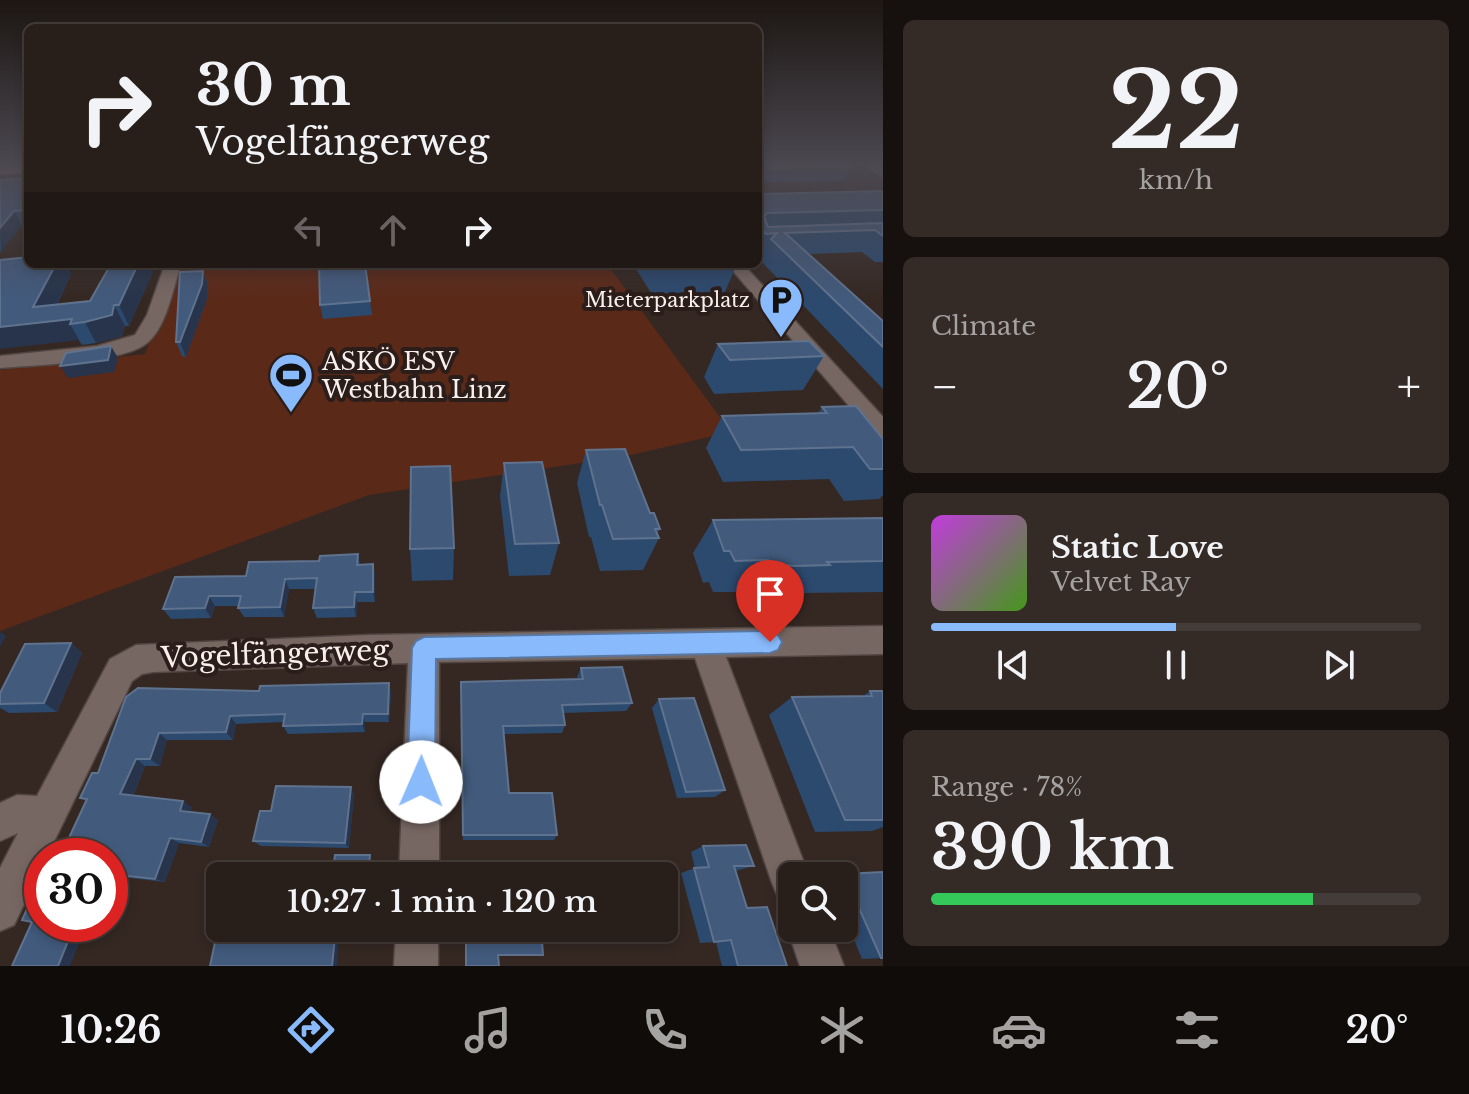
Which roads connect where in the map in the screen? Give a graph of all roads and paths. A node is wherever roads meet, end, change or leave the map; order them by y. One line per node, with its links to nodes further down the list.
1 (171, 268): 3 (street)
2 (739, 268): 4 (street)
3 (0, 362)
4 (882, 430)
5 (883, 640): 6 (street, Vogelfängerweg)
6 (705, 643): 7 (street, Vogelfängerweg); 11 (street)
7 (424, 648): 8 (street, Vogelfängerweg); 10 (street)
8 (47, 815): 9 (street); 12 (street, Vogelfängerweg)
9 (0, 822)
10 (419, 862)
11 (784, 862)
12 (0, 911)
13 (417, 942): 15 (street)
14 (813, 942): 16 (street)
15 (416, 966)
16 (822, 966)

